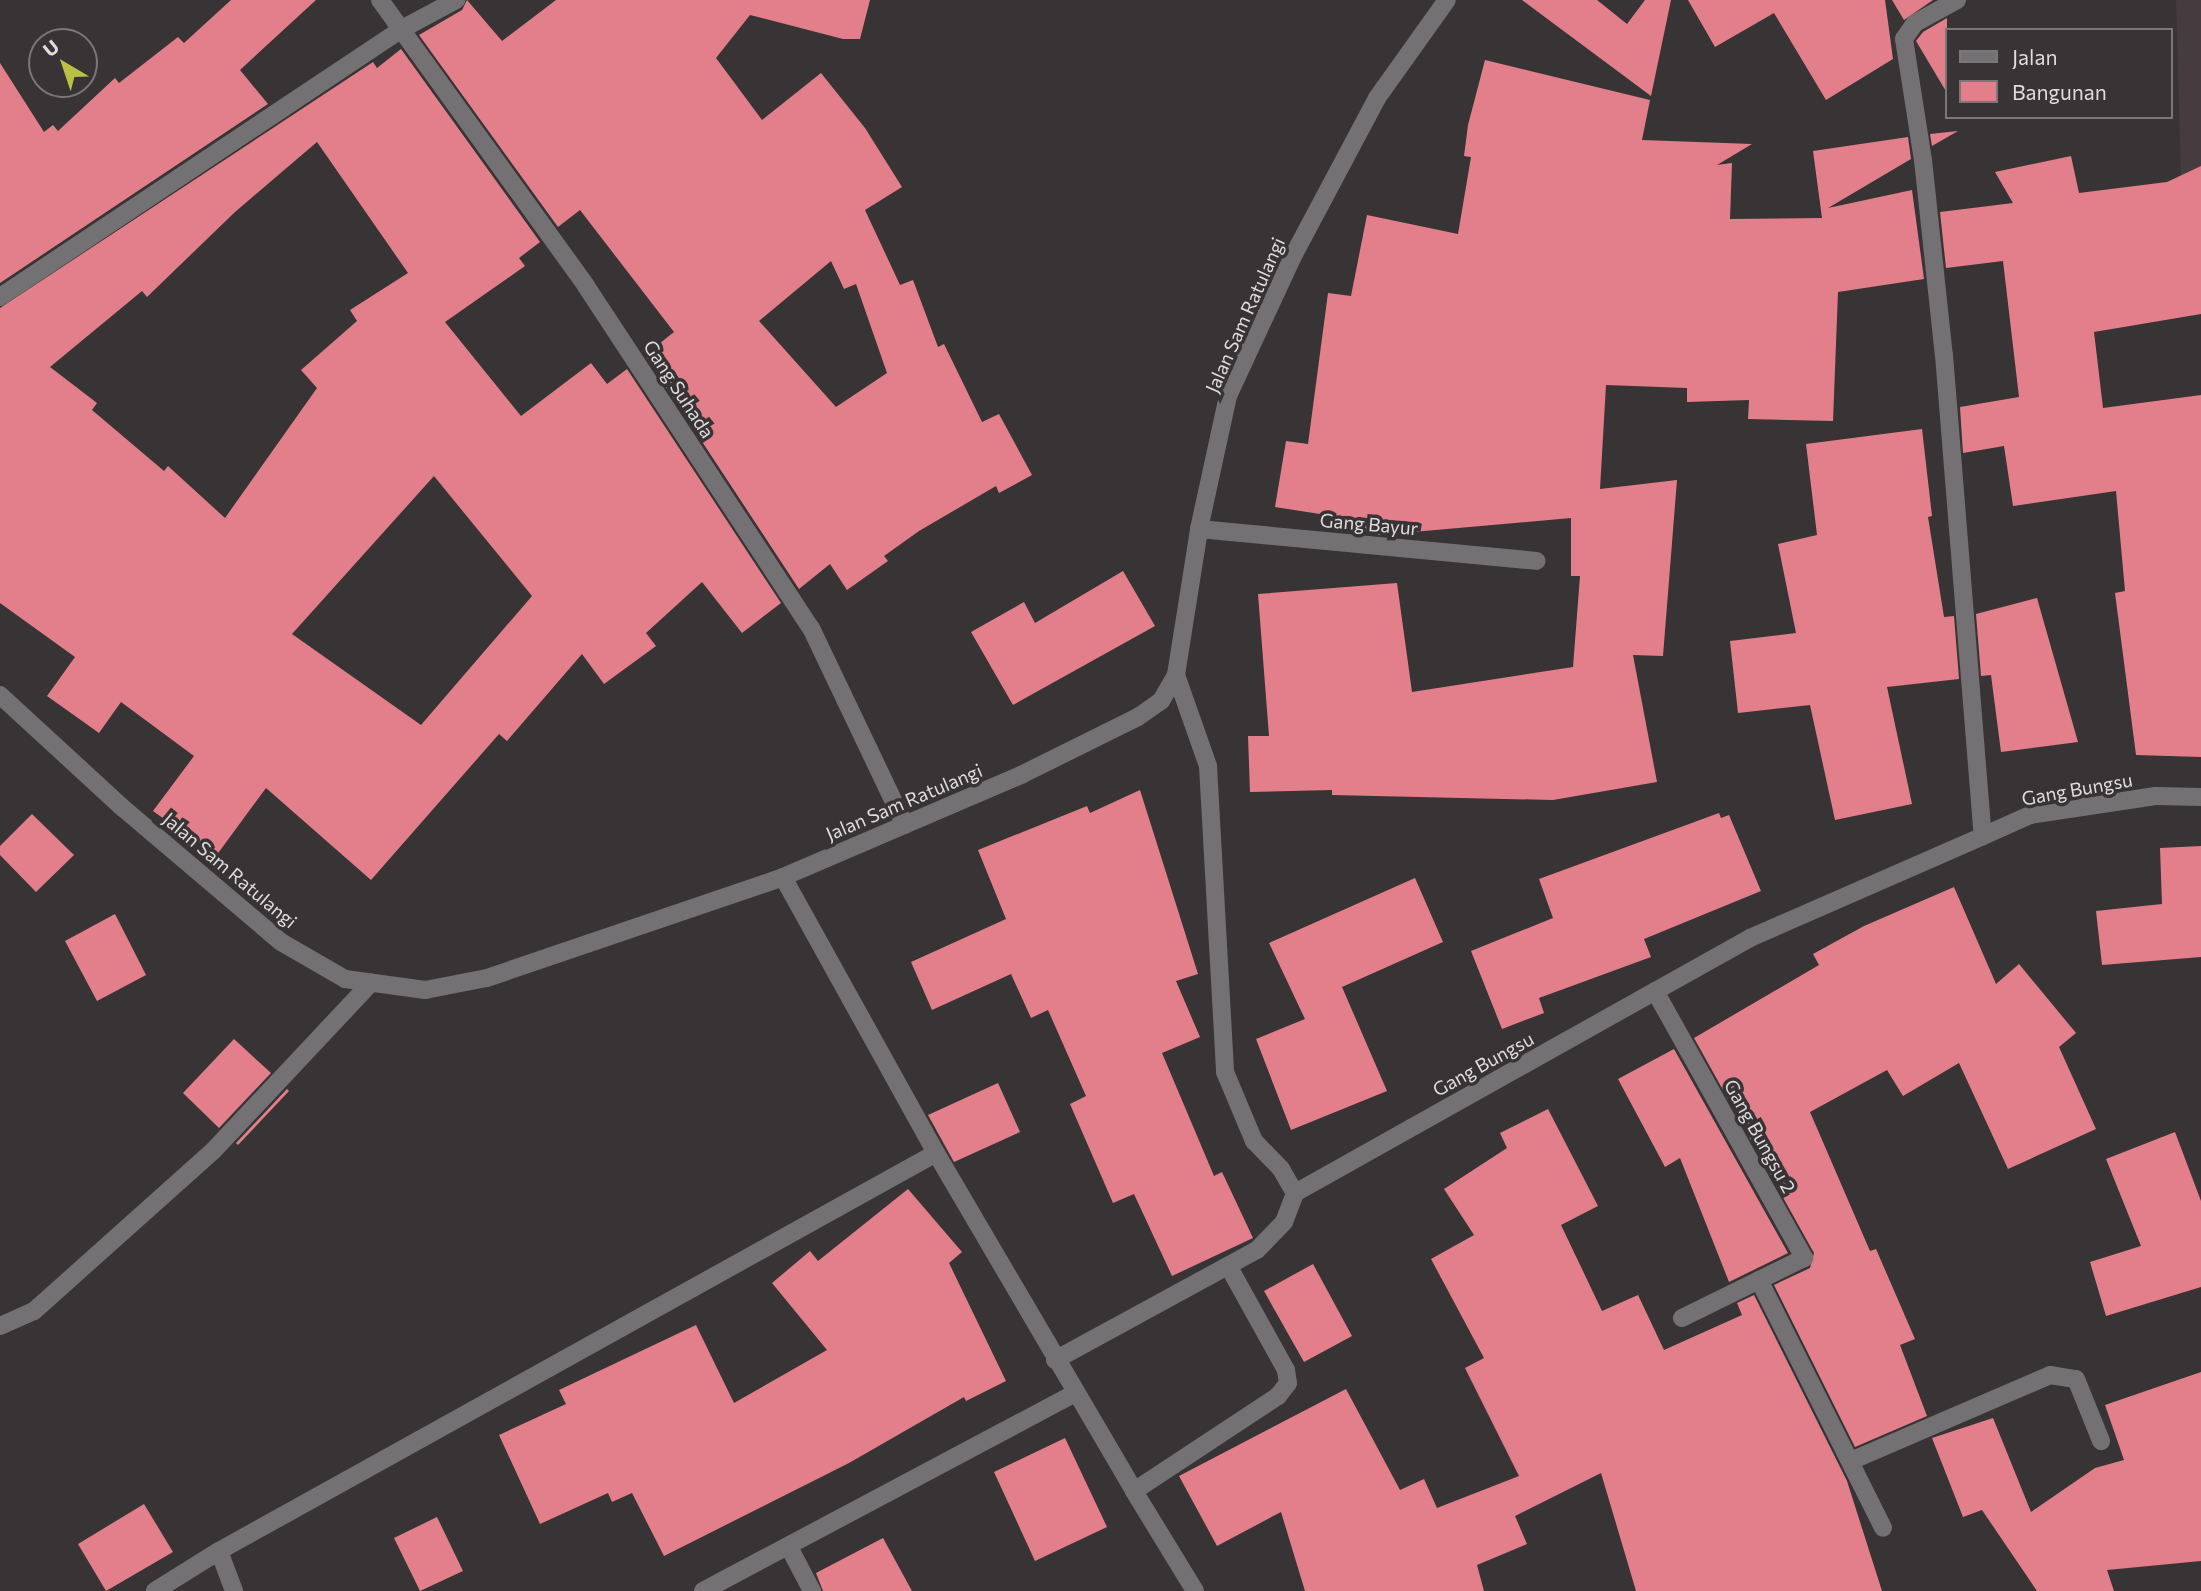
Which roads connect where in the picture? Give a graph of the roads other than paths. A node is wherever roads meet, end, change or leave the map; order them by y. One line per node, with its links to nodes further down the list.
1 (380, 0): 5 (street, Gang Suhada)
2 (456, 0): 5 (street)
3 (1447, 0): 7 (street, Jalan Sam Ratulangi)
4 (1957, 0): 13 (street)
5 (400, 30): 6 (street); 12 (street, Gang Suhada)
6 (1, 295)
7 (1199, 529): 8 (street, Gang Bayur); 9 (street, Jalan Sam Ratulangi)
8 (1536, 561)
9 (1177, 675): 12 (street, Jalan Sam Ratulangi); 18 (street)
10 (0, 695): 15 (street, Jalan Sam Ratulangi)
11 (2201, 797): 13 (street, Gang Bungsu)
12 (905, 825): 14 (street, Jalan Sam Ratulangi)
13 (1983, 836): 16 (street, Gang Bungsu)
14 (783, 877): 15 (street, Jalan Sam Ratulangi); 17 (street)
15 (371, 983): 22 (street)
16 (1655, 991): 18 (street, Gang Bungsu); 20 (street, Gang Bungsu 2)
17 (936, 1153): 23 (street); 30 (street)
18 (1295, 1194): 19 (street)
19 (1229, 1267): 23 (street); 27 (street)
20 (1759, 1280): 21 (street, Gang Bungsu 2); 26 (street)
21 (1682, 1318)
22 (0, 1326)
23 (1055, 1360): 24 (street)
24 (1075, 1394): 27 (street); 29 (street)
25 (2101, 1441): 26 (street)
26 (1853, 1460): 28 (street)
27 (1134, 1491): 35 (street)
28 (1883, 1528)
29 (789, 1547): 33 (street); 34 (street)
30 (219, 1551): 31 (street); 32 (street)
31 (155, 1591)
32 (234, 1591)
33 (703, 1591)
34 (812, 1591)
35 (1195, 1591)

